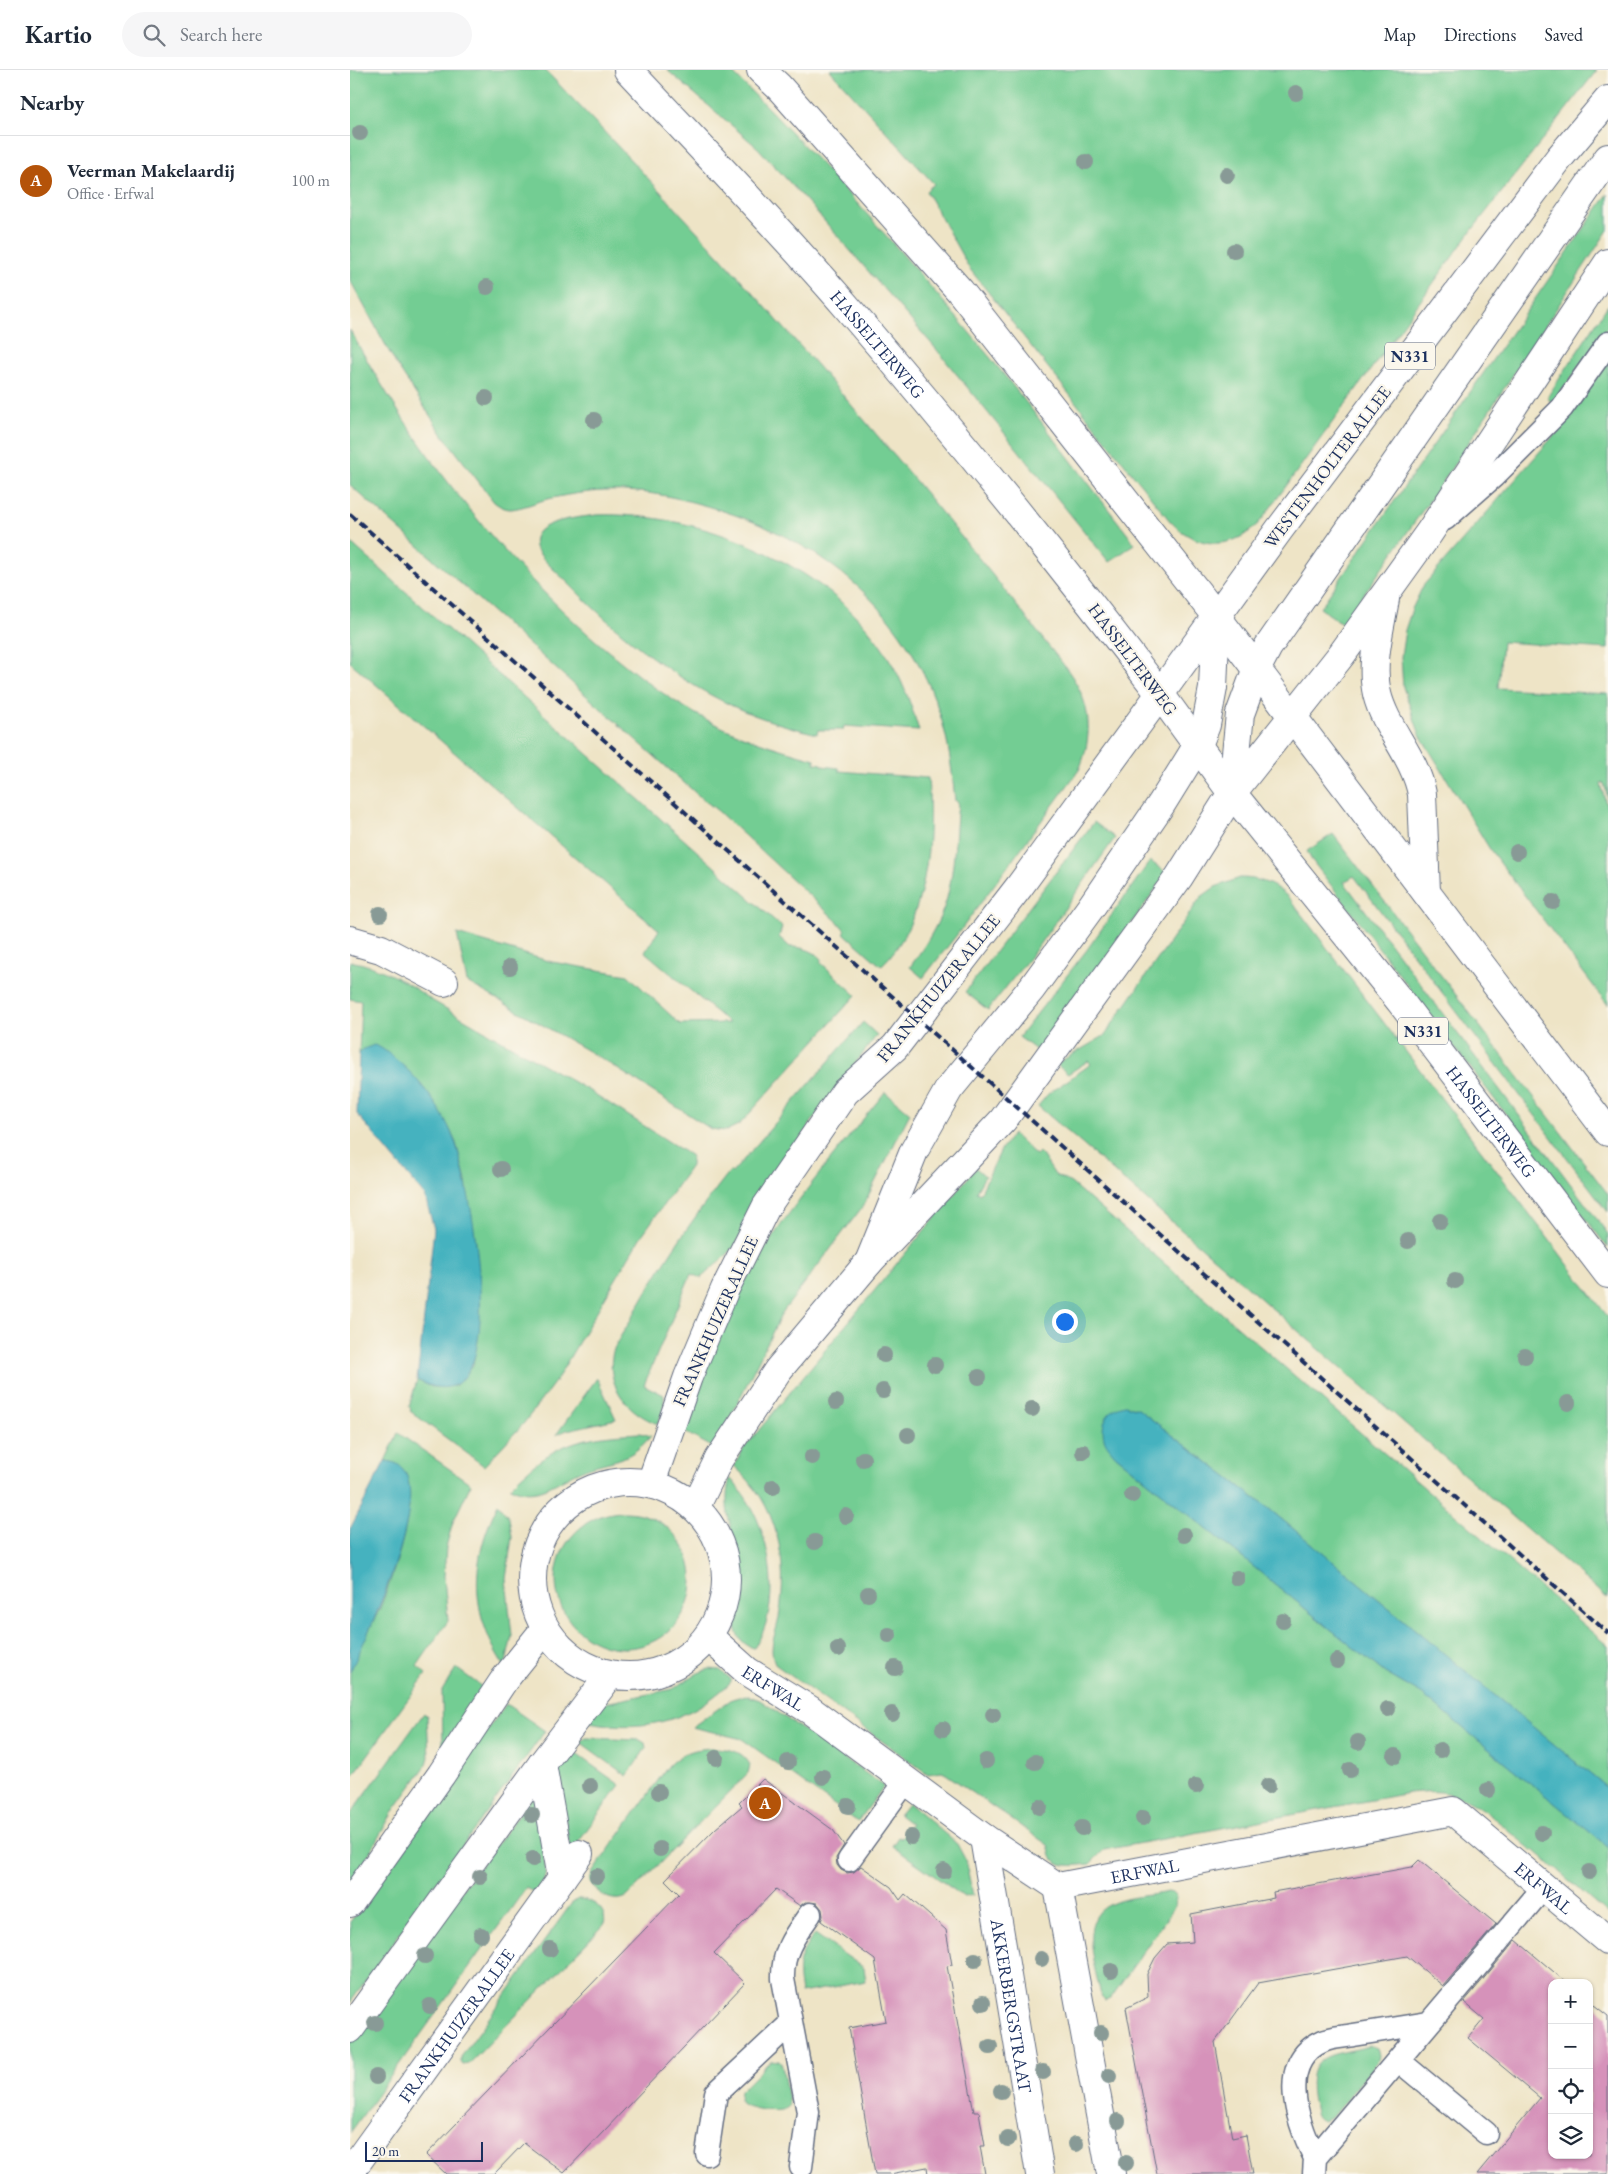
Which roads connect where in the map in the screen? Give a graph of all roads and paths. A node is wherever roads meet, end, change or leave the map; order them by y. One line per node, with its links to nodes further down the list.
1 (628, 70): 11 (main road, HASSELTERWEG)
2 (761, 70): 9 (main road)
3 (1608, 100): 9 (main road, WESTENHOLTERALLEE / N331)
4 (1608, 158): 10 (main road, N331)
5 (1608, 263): 7 (main road)
6 (1608, 343): 7 (lane)
7 (1429, 533): 8 (main road)
8 (1386, 592): 12 (main road); 15 (main road)
9 (1216, 616): 10 (main road); 11 (main road, WESTENHOLTERALLEE / N331); 13 (main road)
10 (1257, 668): 12 (main road); 14 (main road, N331)
11 (1160, 694): 13 (main road, HASSELTERWEG / N331); 21 (main road, FRANKHUIZERALLEE)
12 (1294, 717): 14 (main road); 15 (main road)
13 (1198, 745): 14 (main road, HASSELTERWEG / N331); 19 (main road)
14 (1232, 793): 19 (main road); 20 (main road, HASSELTERWEG / N331)
15 (1426, 892): 18 (main road)
16 (350, 940): 17 (main road)
17 (444, 982)
18 (1608, 1132)
19 (869, 1262): 22 (main road)
20 (1608, 1274)
21 (651, 1482): 22 (main road); 23 (main road)
22 (696, 1506): 24 (main road)
23 (545, 1629): 25 (main road); 34 (main road)
24 (709, 1637): 25 (main road); 27 (main road, ERFWAL)
25 (610, 1676): 26 (main road)
26 (542, 1764): 31 (main road); 39 (main road)
27 (906, 1781): 28 (main road, ERFWAL); 30 (lane)
28 (984, 1838): 33 (main road, ERFWAL); 46 (main road, AKKERBERGSTRAAT)
29 (579, 1854): 31 (main road, FRANKHUIZERALLEE)
30 (849, 1860)
31 (562, 1878): 45 (main road, FRANKHUIZERALLEE)
32 (1544, 1886): 33 (main road, ERFWAL); 36 (main road, ERFWAL); 38 (lane)
33 (1058, 1887): 47 (main road)
34 (350, 1903)
35 (810, 1914): 37 (lane)
36 (1608, 1941)
37 (791, 2023): 42 (lane); 44 (lane)
38 (1428, 2024): 40 (lane); 43 (lane)
39 (350, 2028)
40 (1398, 2060): 41 (lane); 43 (lane)
41 (1486, 2133)
42 (707, 2154)
43 (1314, 2166)
44 (801, 2167)
45 (350, 2172)
46 (1040, 2174)
47 (1111, 2174)

